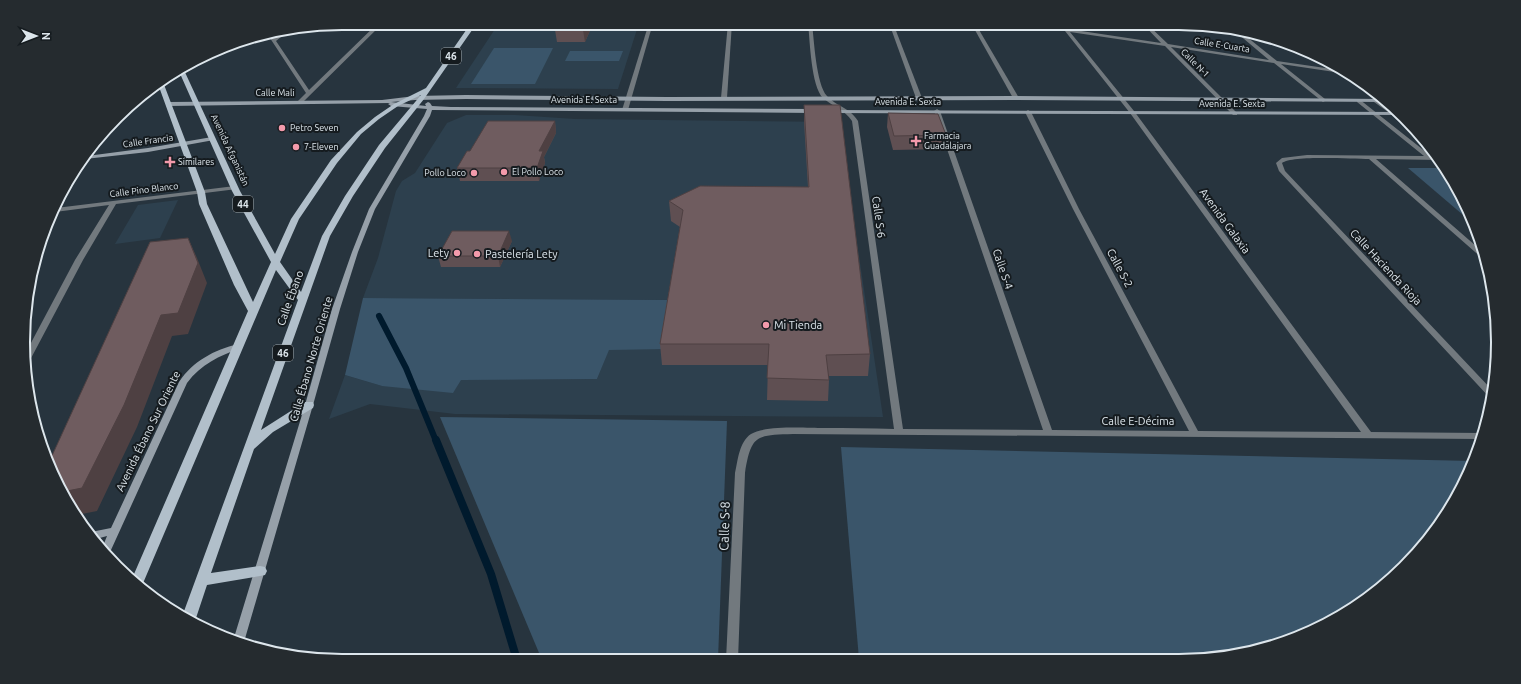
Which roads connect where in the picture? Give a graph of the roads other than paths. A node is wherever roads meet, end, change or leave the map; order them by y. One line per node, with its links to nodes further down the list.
1 (374, 30): 21 (street)
2 (469, 30): 20 (main road, 46)
3 (649, 30): 23 (street)
4 (729, 30): 24 (street)
5 (811, 30): 25 (street)
6 (894, 30): 26 (street)
7 (977, 30): 27 (street)
8 (1067, 30): 29 (street, Avenida Galaxia)
9 (1072, 30): 15 (street, Calle E-Cuarta)
10 (1151, 30): 15 (street, Calle N-1)
11 (280, 36): 14 (street)
12 (1244, 37): 16 (street)
13 (272, 38): 14 (street)
14 (274, 41): 21 (street)
15 (1166, 45): 16 (street, Calle E-Cuarta); 30 (street, Calle N-1)
16 (1274, 61): 17 (street, Calle E-Cuarta); 31 (street)
17 (1332, 70)
18 (183, 74): 36 (main road, Avenida Afganistán / 44)
19 (162, 87): 37 (main road)
20 (428, 89): 22 (main road, 46); 28 (main road)
21 (308, 93): 34 (street)
22 (422, 98): 23 (street, Avenida E. Sexta); 28 (street, Calle Mali); 39 (main road, Calle Ébano / 46); 40 (street)
23 (629, 98): 24 (street, Avenida E. Sexta); 42 (street)
24 (724, 98): 25 (street, Avenida E. Sexta)
25 (826, 98): 26 (street, Avenida E. Sexta); 45 (street)
26 (919, 98): 27 (street, Avenida E. Sexta)
27 (1016, 98): 29 (street, Avenida E. Sexta)
28 (406, 99): 35 (street, Calle Mali); 38 (main road)
29 (1121, 99): 30 (street, Avenida E. Sexta); 48 (street, Avenida Galaxia)
30 (1222, 100): 31 (street, Avenida E. Sexta); 49 (street, Calle N-1)
31 (1323, 100): 32 (street, Avenida E. Sexta)
32 (1359, 101): 33 (street, Avenida E. Sexta); 50 (street)
33 (1376, 101): 41 (street)
34 (300, 102): 35 (street, Calle Mali); 36 (street, Calle Mali)
35 (382, 102): 38 (street, Calle Mali)
36 (197, 103): 37 (street, Calle Mali); 52 (main road, Avenida Afganistán / 44)
37 (169, 104): 53 (main road)
38 (396, 104): 39 (street, Calle Mali); 62 (main road)
39 (414, 107): 40 (street, Avenida E. Sexta); 63 (main road, Calle Ébano / 46)
40 (430, 108): 42 (street, Avenida E. Sexta); 68 (street, Calle Ébano Norte Oriente)
41 (1386, 108)
42 (625, 110): 43 (street, Avenida E. Sexta)
43 (818, 111)
44 (826, 111): 45 (street, Avenida E. Sexta)
45 (849, 111): 46 (street, Avenida E. Sexta); 70 (street, Calle S-6)
46 (937, 111): 47 (street, Avenida E. Sexta); 71 (street, Calle S-4)
47 (1028, 112): 48 (street, Avenida E. Sexta); 72 (street, Calle S-2)
48 (1132, 112): 49 (street, Avenida E. Sexta); 73 (street, Avenida Galaxia)
49 (1235, 114): 50 (street, Avenida E. Sexta)
50 (1376, 114): 51 (street, Avenida E. Sexta); 56 (street)
51 (1392, 114)
52 (212, 139): 53 (street, Calle Francia); 57 (main road, Avenida Afganistán / 44)
53 (183, 144): 54 (street, Calle Francia); 58 (main road)
54 (91, 157)
55 (1370, 158): 56 (street); 61 (street); 67 (street, Calle Hacienda Rioja)
56 (1430, 158)
57 (235, 188): 58 (street, Calle Pino Blanco); 62 (main road, Avenida Afganistán / 44)
58 (201, 192): 59 (street, Calle Pino Blanco); 64 (main road)
59 (114, 203): 60 (street, Calle Pino Blanco); 66 (street)
60 (60, 209)
61 (1477, 251)
62 (275, 263): 63 (main road, Avenida Afganistán / 44); 64 (main road)
63 (302, 299): 75 (main road, Calle Ébano / 46)
64 (253, 311): 65 (main road)
65 (238, 346): 76 (street, Avenida Ébano Sur Oriente); 80 (main road)
66 (30, 352)
67 (1487, 390)
68 (309, 405): 75 (main road); 79 (street, Calle Ébano Norte Oriente)
69 (793, 431): 70 (street, Calle E-Décima); 84 (street, Calle S-8)
70 (899, 432): 71 (street, Calle E-Décima)
71 (1049, 433): 72 (street, Calle E-Décima)
72 (1195, 434): 73 (street, Calle E-Décima)
73 (1368, 434): 74 (street, Calle E-Décima)
74 (1476, 436)
75 (249, 447): 81 (main road, Calle Ébano / 46)
76 (114, 531): 77 (street); 78 (street, Avenida Ébano Sur Oriente)
77 (96, 535)
78 (107, 548)
79 (260, 571): 81 (main road); 83 (street, Calle Ébano Norte Oriente)
80 (139, 579)
81 (203, 580): 82 (main road, Calle Ébano / 46)
82 (190, 614)
83 (240, 636)
84 (732, 654)

